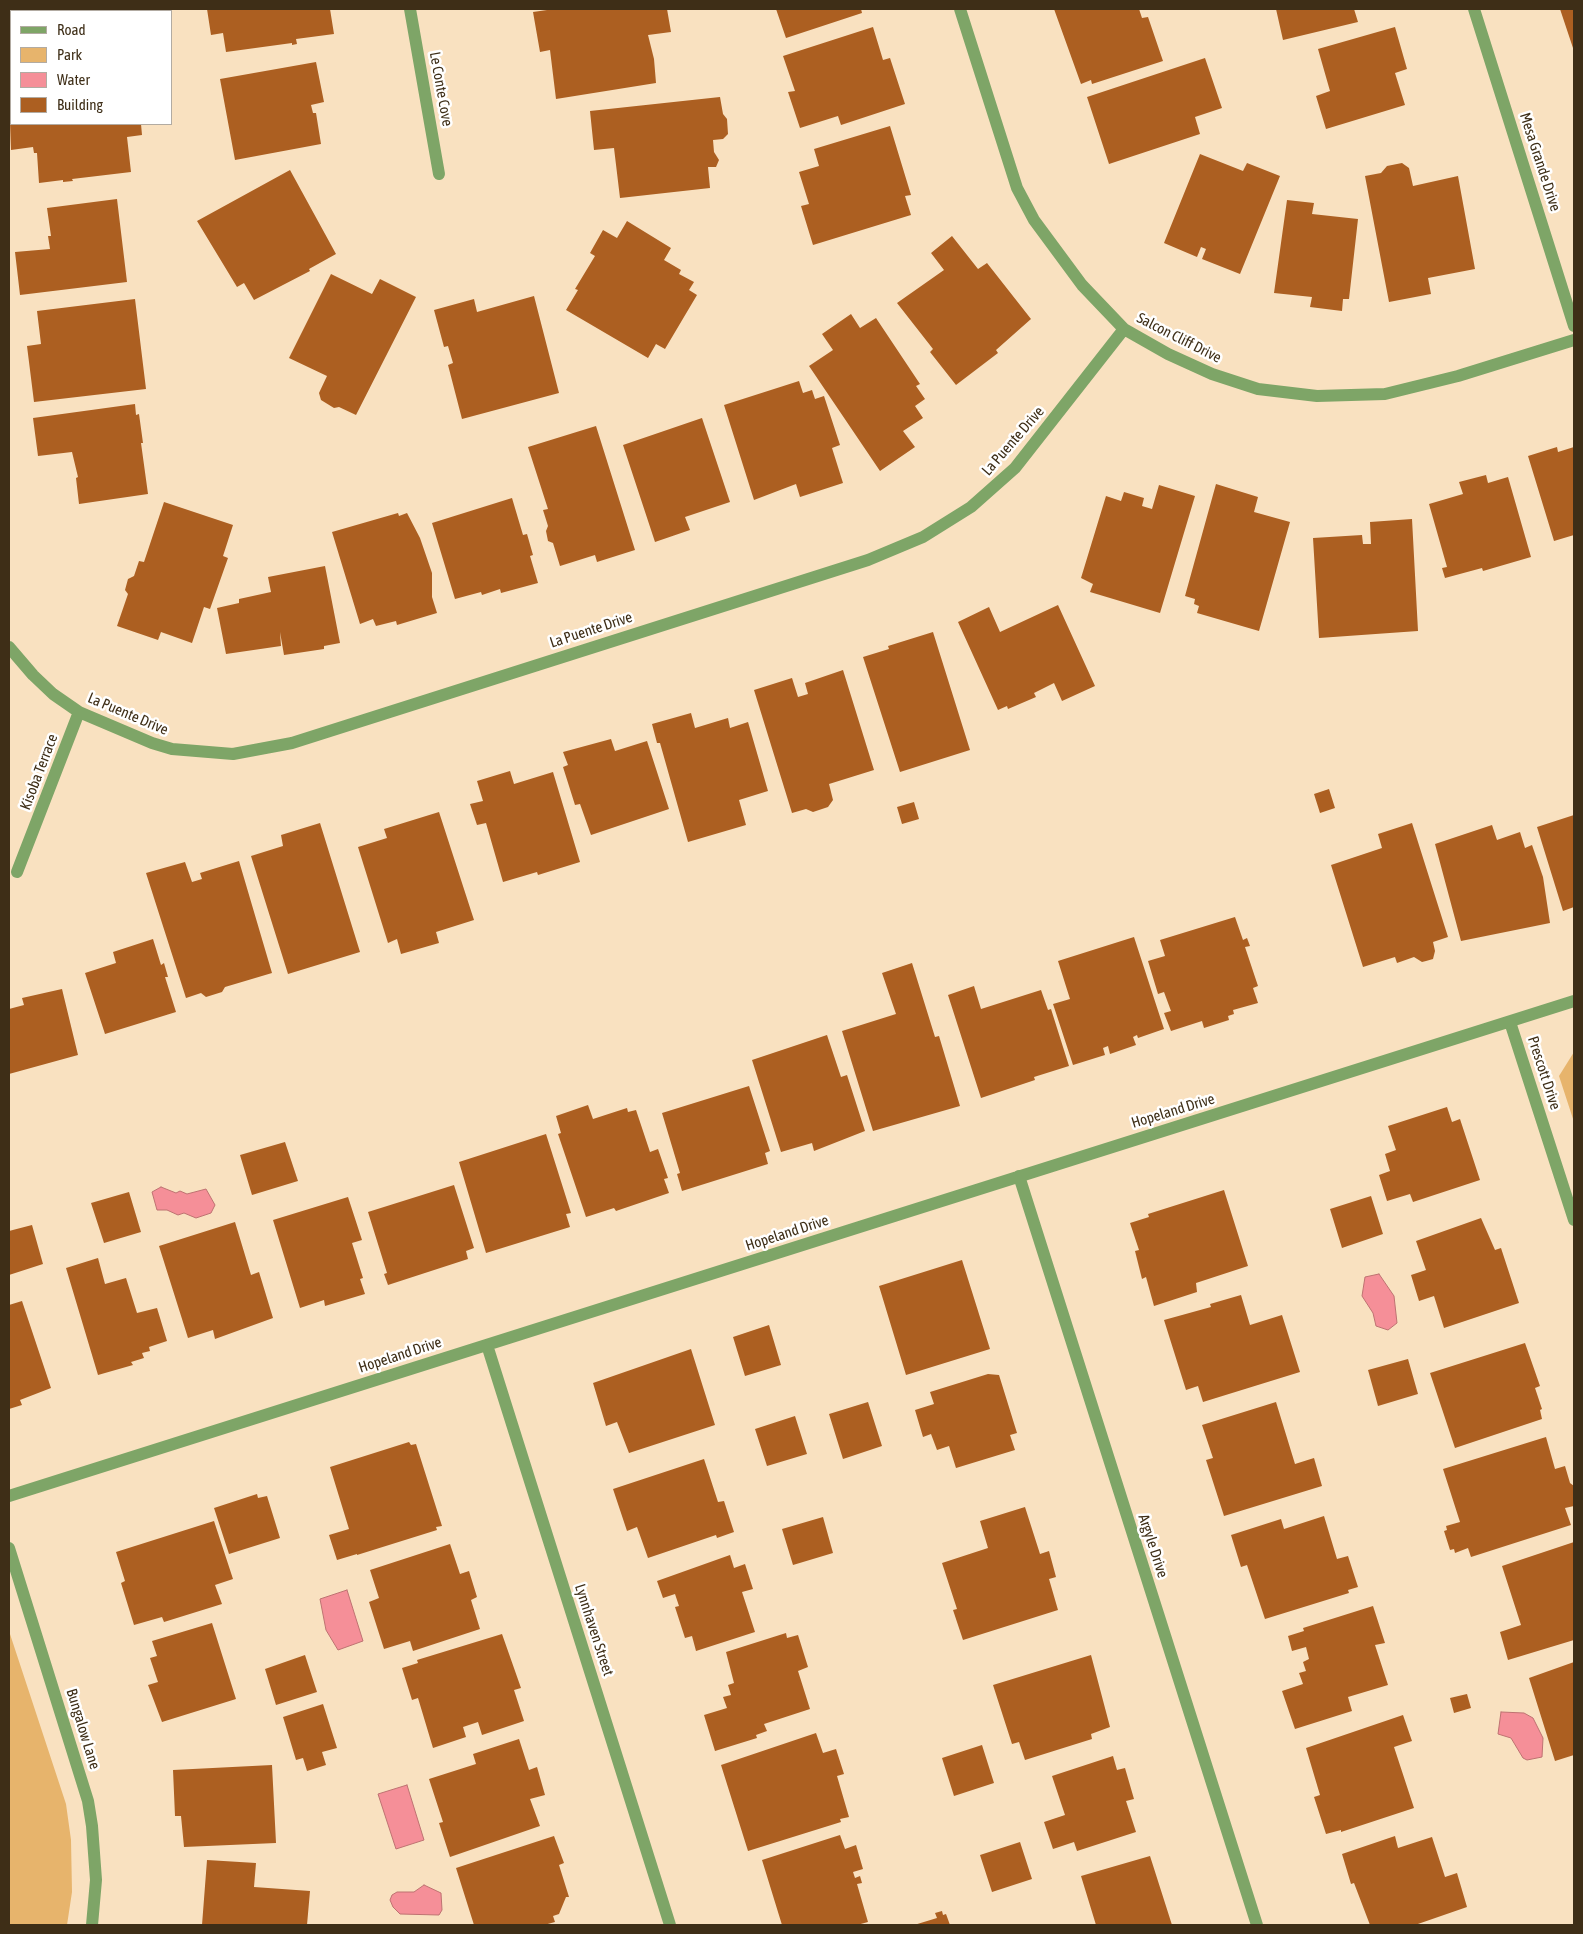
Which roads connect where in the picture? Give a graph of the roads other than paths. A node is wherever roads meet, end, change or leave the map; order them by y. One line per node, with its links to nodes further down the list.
1 (410, 9): 4 (street, Le Conte Cove)
2 (960, 9): 6 (street, Salcon Cliff Drive)
3 (1474, 9): 5 (street, Mesa Grande Drive)
4 (439, 174)
5 (1574, 326)
6 (1124, 329): 7 (street, Salcon Cliff Drive); 9 (street, La Puente Drive)
7 (1574, 340)
8 (9, 647): 9 (street, La Puente Drive)
9 (79, 712): 10 (street, Kisoba Terrace)
10 (17, 872)
11 (1574, 1001): 12 (street, Hopeland Drive)
12 (1510, 1022): 13 (street, Hopeland Drive); 14 (street, Prescott Drive)
13 (1019, 1176): 15 (street, Hopeland Drive); 20 (street, Argyle Drive)
14 (1574, 1220)
15 (487, 1345): 16 (street, Hopeland Drive); 19 (street, Lynnhaven Street)
16 (9, 1496)
17 (9, 1548): 18 (street, Bungalow Lane)
18 (92, 1925)
19 (670, 1925)
20 (1257, 1925)

